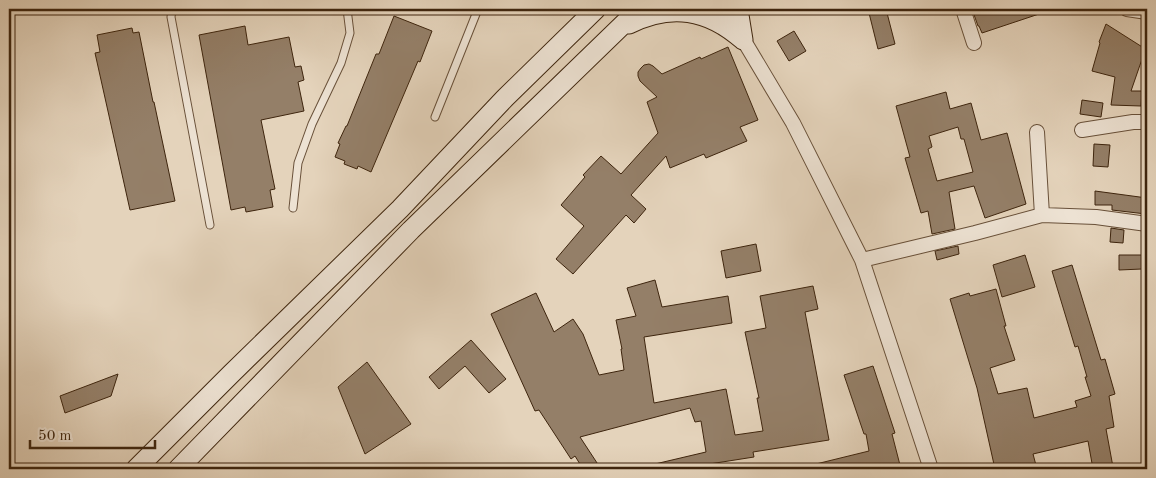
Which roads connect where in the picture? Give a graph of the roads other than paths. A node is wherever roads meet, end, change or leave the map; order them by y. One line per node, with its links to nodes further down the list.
1 (172, 9): 21 (lane)
2 (347, 9): 18 (lane)
3 (478, 9): 14 (lane)
4 (596, 9): 23 (main road)
5 (639, 9): 11 (main road)
6 (725, 9): 12 (street)
7 (738, 9): 12 (main road)
8 (963, 9): 13 (street)
9 (1127, 9): 10 (street)
10 (1147, 12)
11 (615, 32): 12 (main road); 24 (main road)
12 (743, 40): 22 (street)
13 (974, 43)
14 (435, 117)
15 (1147, 122): 16 (street)
16 (1082, 130)
17 (1037, 132): 19 (street)
18 (292, 208)
19 (1042, 215): 20 (street); 22 (street)
20 (1147, 224)
21 (210, 225)
22 (862, 260): 25 (street)
23 (136, 469)
24 (178, 469)
25 (931, 469)

